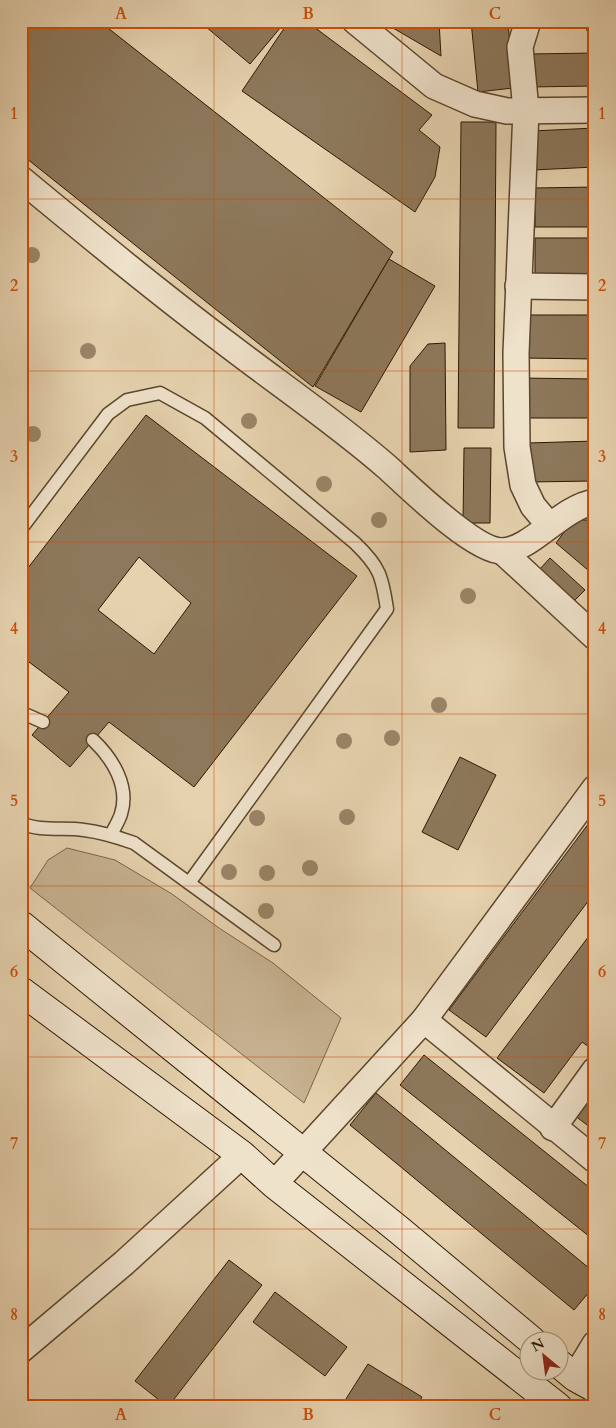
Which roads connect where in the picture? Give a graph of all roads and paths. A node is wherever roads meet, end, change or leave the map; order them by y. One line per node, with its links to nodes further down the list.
1 (355, 21): 3 (street)
2 (528, 21): 3 (street)
3 (526, 110): 4 (street); 6 (street)
4 (595, 110)
5 (21, 178): 11 (street)
6 (518, 286): 7 (street); 9 (street)
7 (595, 287)
8 (595, 502): 9 (street)
9 (549, 525): 11 (street)
10 (21, 529): 19 (lane)
11 (502, 551): 12 (street)
12 (595, 637)
13 (21, 716): 14 (lane)
14 (43, 722)
15 (93, 740): 18 (lane)
16 (595, 788): 23 (street)
17 (21, 822): 18 (lane)
18 (111, 835): 19 (lane)
19 (189, 883): 21 (lane)
20 (21, 925): 26 (main road)
21 (274, 945)
22 (21, 991): 27 (main road)
23 (424, 1020): 25 (street); 26 (street)
24 (595, 1070): 25 (street)
25 (553, 1128): 28 (street)
26 (303, 1152): 29 (street); 30 (main road)
27 (242, 1155): 29 (main road); 32 (street)
28 (595, 1160)
29 (274, 1184): 34 (main road)
30 (519, 1330)
31 (595, 1344): 33 (street)
32 (21, 1350)
33 (576, 1376): 34 (main road)
34 (559, 1407)

